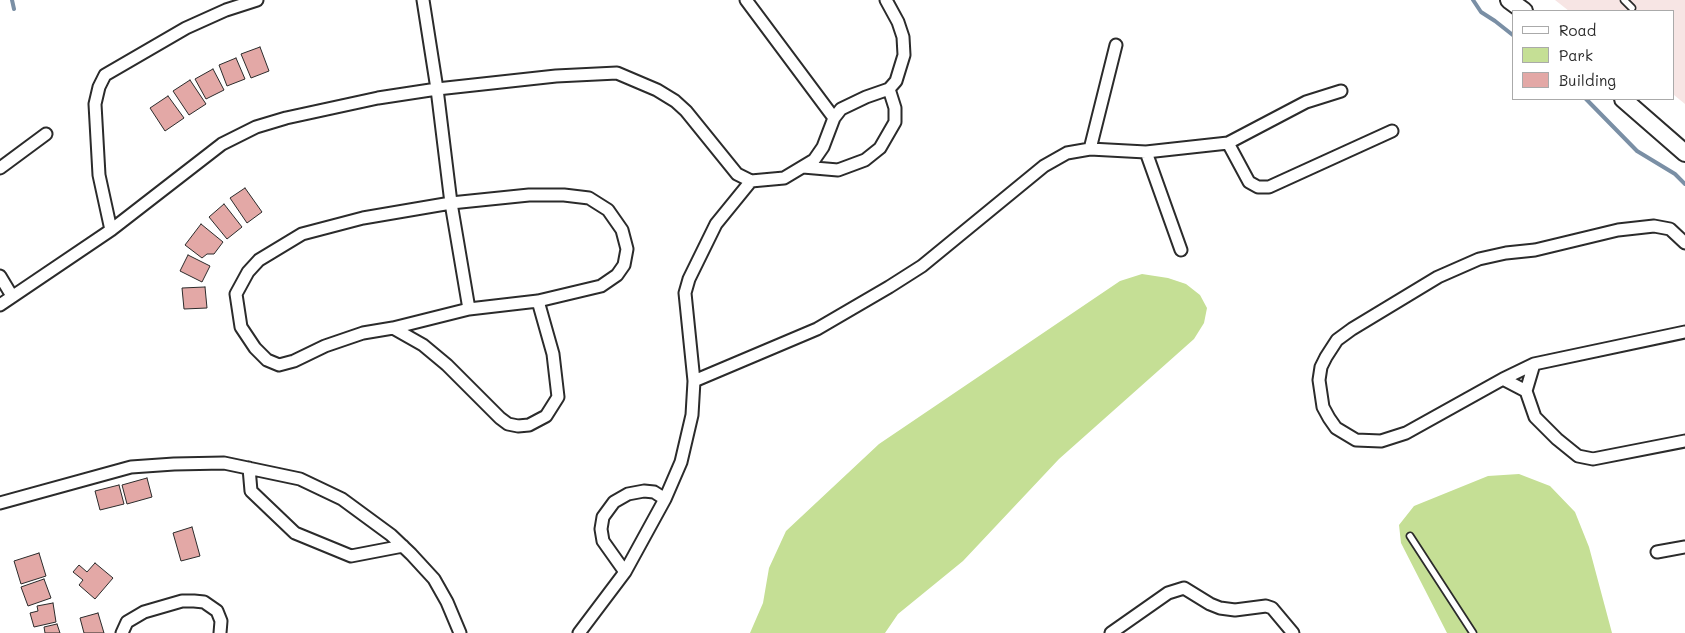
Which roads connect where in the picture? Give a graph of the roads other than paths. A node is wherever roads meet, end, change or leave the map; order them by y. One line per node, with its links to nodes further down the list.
1 (257, 0): 25 (street)
2 (423, 0): 10 (street)
3 (746, 0): 14 (street)
4 (886, 0): 11 (street)
5 (1509, 0): 8 (main road)
6 (1624, 0): 7 (lane)
7 (1632, 8)
8 (1523, 10)
9 (1116, 45): 18 (street)
10 (437, 89): 23 (street); 24 (street); 25 (street)
11 (889, 89): 14 (street); 21 (street)
12 (1341, 90): 17 (street)
13 (1624, 100): 20 (main road)
14 (834, 118): 21 (street)
15 (1392, 131): 17 (street)
16 (46, 134): 22 (street)
17 (1228, 143): 19 (street)
18 (1090, 149): 19 (street); 37 (street)
19 (1146, 152): 27 (street)
20 (1685, 153)
21 (803, 167): 23 (street)
22 (0, 168)
23 (751, 181): 37 (street)
24 (451, 202): 30 (street); 32 (street); 33 (street)
25 (111, 230): 29 (street)
26 (1685, 243): 36 (street)
27 (1181, 250)
28 (0, 276): 29 (street)
29 (12, 296): 31 (street)
30 (538, 301): 32 (street); 33 (street)
31 (0, 305)
32 (469, 309): 33 (street)
33 (393, 328)
34 (1685, 332): 35 (street)
35 (1534, 364): 36 (street); 38 (street)
36 (1503, 380): 38 (street)
37 (694, 381): 41 (street)
38 (1526, 391): 39 (street)
39 (1685, 441)
40 (249, 468): 42 (street); 44 (street); 44 (street)
41 (665, 499): 47 (street); 47 (street)
42 (0, 503)
43 (1410, 536): 54 (lane)
44 (403, 546): 50 (street)
45 (1685, 547): 46 (street)
46 (1657, 552)
47 (625, 572): 51 (street)
48 (122, 633): 49 (street)
49 (220, 633)
50 (460, 633)
51 (579, 633)
52 (1111, 633): 53 (street)
53 (1293, 633)
54 (1473, 633)

